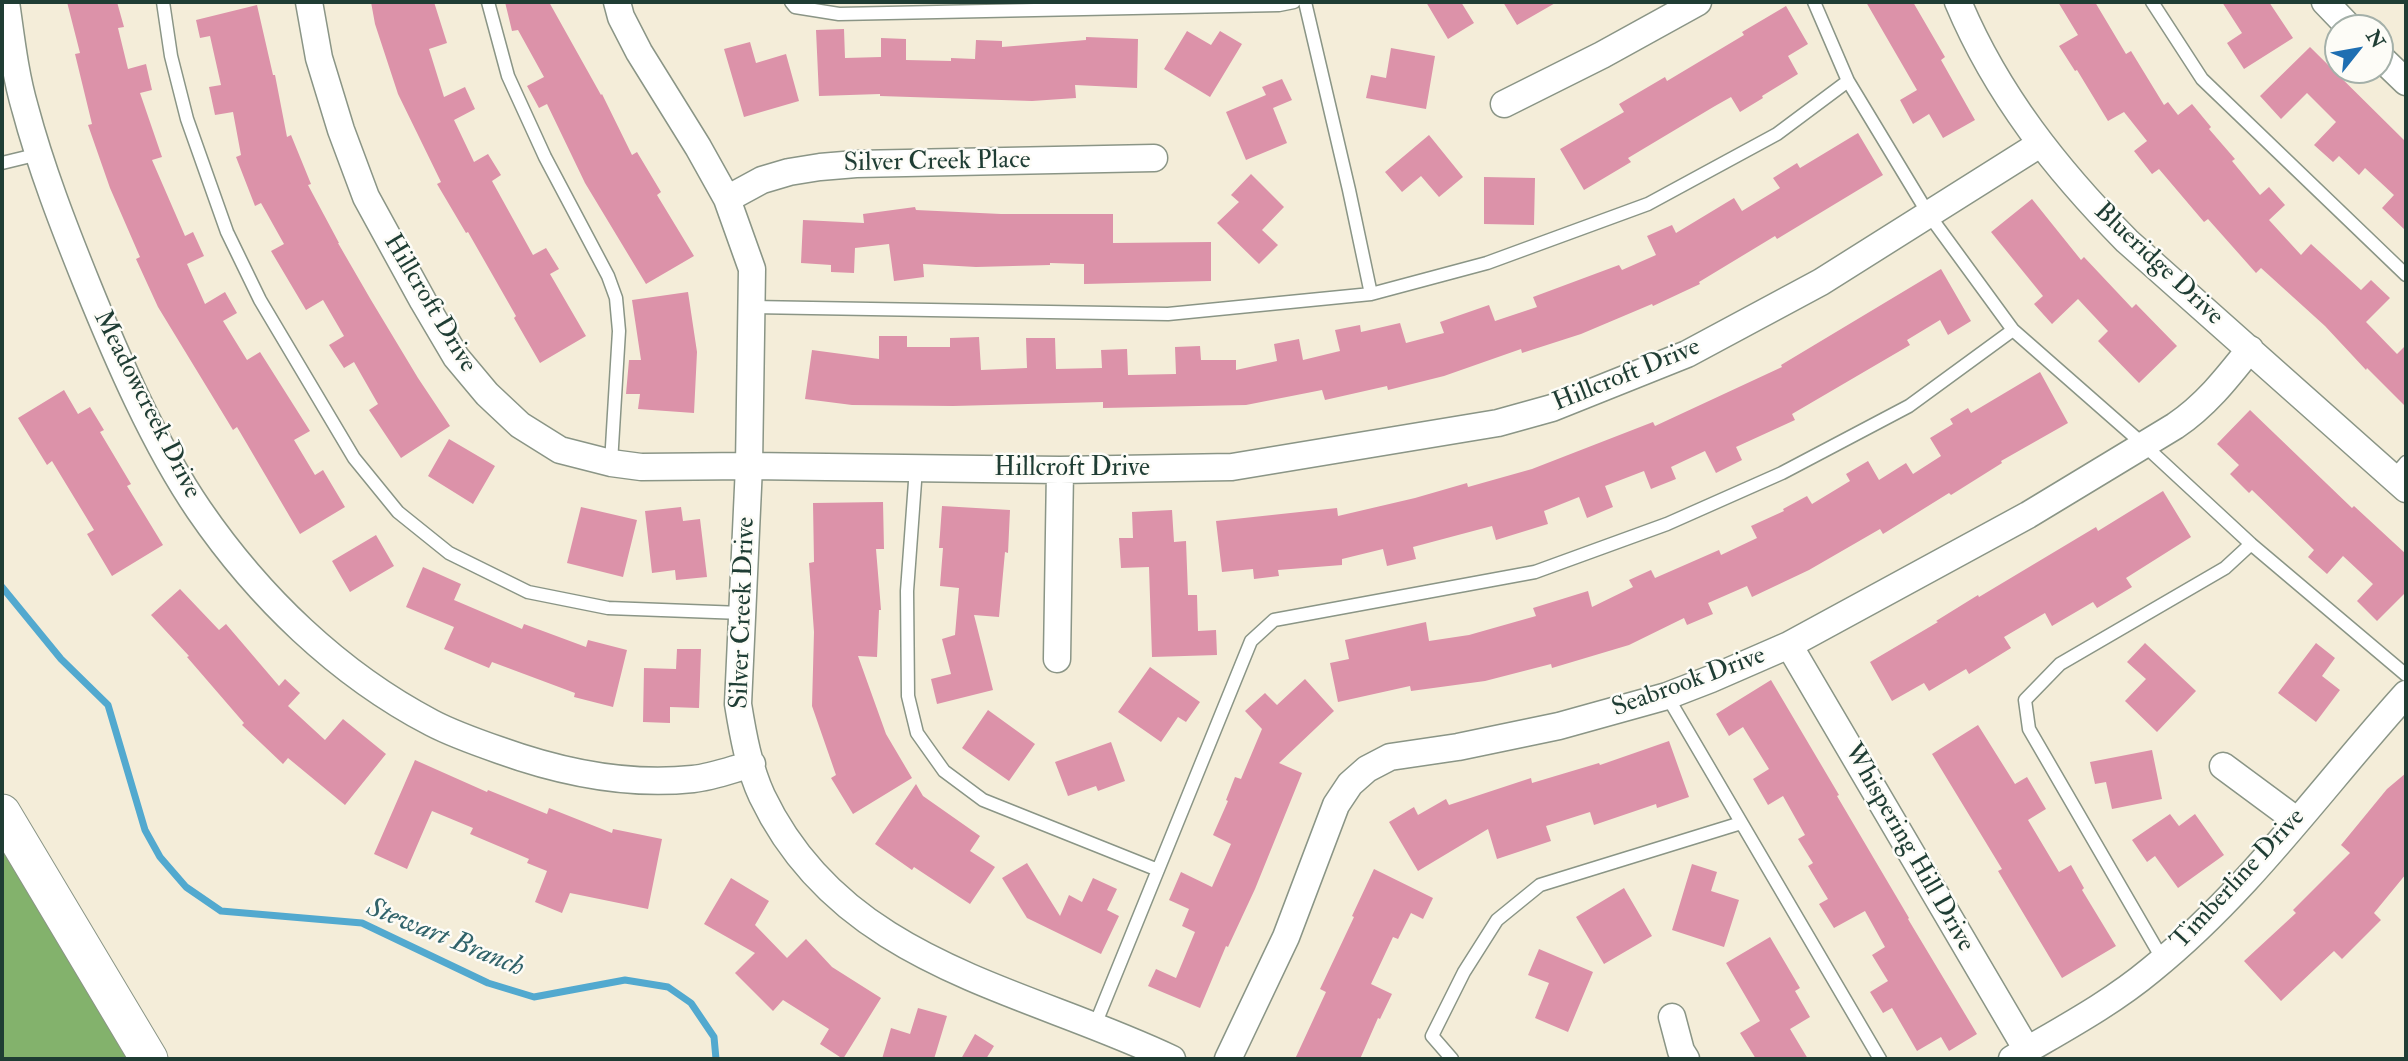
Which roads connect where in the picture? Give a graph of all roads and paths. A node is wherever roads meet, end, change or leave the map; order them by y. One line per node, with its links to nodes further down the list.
1 (6, 2): 16 (street, Meadowcreek Drive)
2 (163, 2): 33 (lane)
3 (309, 2): 27 (street, Hillcroft Drive)
4 (488, 2): 27 (lane)
5 (617, 2): 19 (street, Silver Creek Drive)
6 (791, 2): 7 (lane)
7 (1294, 2)
8 (1305, 2): 22 (lane)
9 (1698, 2): 14 (street)
10 (1814, 2): 13 (lane)
11 (1958, 2): 15 (street, Blueridge Drive)
12 (2152, 2): 21 (lane)
13 (1848, 81): 20 (lane); 22 (lane)
14 (1504, 104)
15 (2040, 144): 20 (street, Hillcroft Drive); 25 (street, Blueridge Drive)
16 (39, 154): 18 (lane); 39 (street, Meadowcreek Drive)
17 (1154, 158): 19 (street, Silver Creek Place)
18 (2, 163)
19 (727, 199): 23 (street, Silver Creek Drive)
20 (1928, 215): 24 (lane); 30 (street, Hillcroft Drive)
21 (2406, 275)
22 (1371, 294): 23 (lane)
23 (752, 307): 28 (street, Silver Creek Drive)
24 (2013, 330): 26 (lane); 44 (lane)
25 (2250, 349): 26 (street, Seabrook Drive); 31 (street, Blueridge Drive)
26 (2144, 445): 32 (lane); 34 (street, Seabrook Drive)
27 (611, 463): 28 (street, Hillcroft Drive)
28 (749, 466): 29 (street, Hillcroft Drive); 33 (street, Silver Creek Drive)
29 (916, 468): 30 (street, Hillcroft Drive); 44 (lane)
30 (1060, 470): 35 (street)
31 (2402, 476)
32 (2251, 544): 36 (lane); 45 (lane)
33 (742, 613): 39 (street, Silver Creek Drive)
34 (1789, 645): 38 (street, Seabrook Drive); 48 (street, Whispering Hill Drive)
35 (1057, 659)
36 (2406, 675)
37 (2406, 694): 42 (street, Timberline Drive)
38 (1667, 696): 43 (lane); 51 (street, Seabrook Drive)
39 (751, 764): 47 (street, Silver Creek Drive)
40 (2223, 766): 42 (street)
41 (2, 813): 49 (main road)
42 (2296, 820): 45 (street, Timberline Drive)
43 (1741, 823): 52 (lane); 54 (lane)
44 (1158, 870): 47 (lane)
45 (2163, 960): 48 (street, Timberline Drive)
46 (1672, 1017): 53 (street)
47 (1095, 1025): 50 (street, Silver Creek Drive)
48 (2020, 1055)
49 (149, 1059)
50 (1172, 1059)
51 (1228, 1059)
52 (1452, 1059)
53 (1686, 1059)
54 (1880, 1059)

